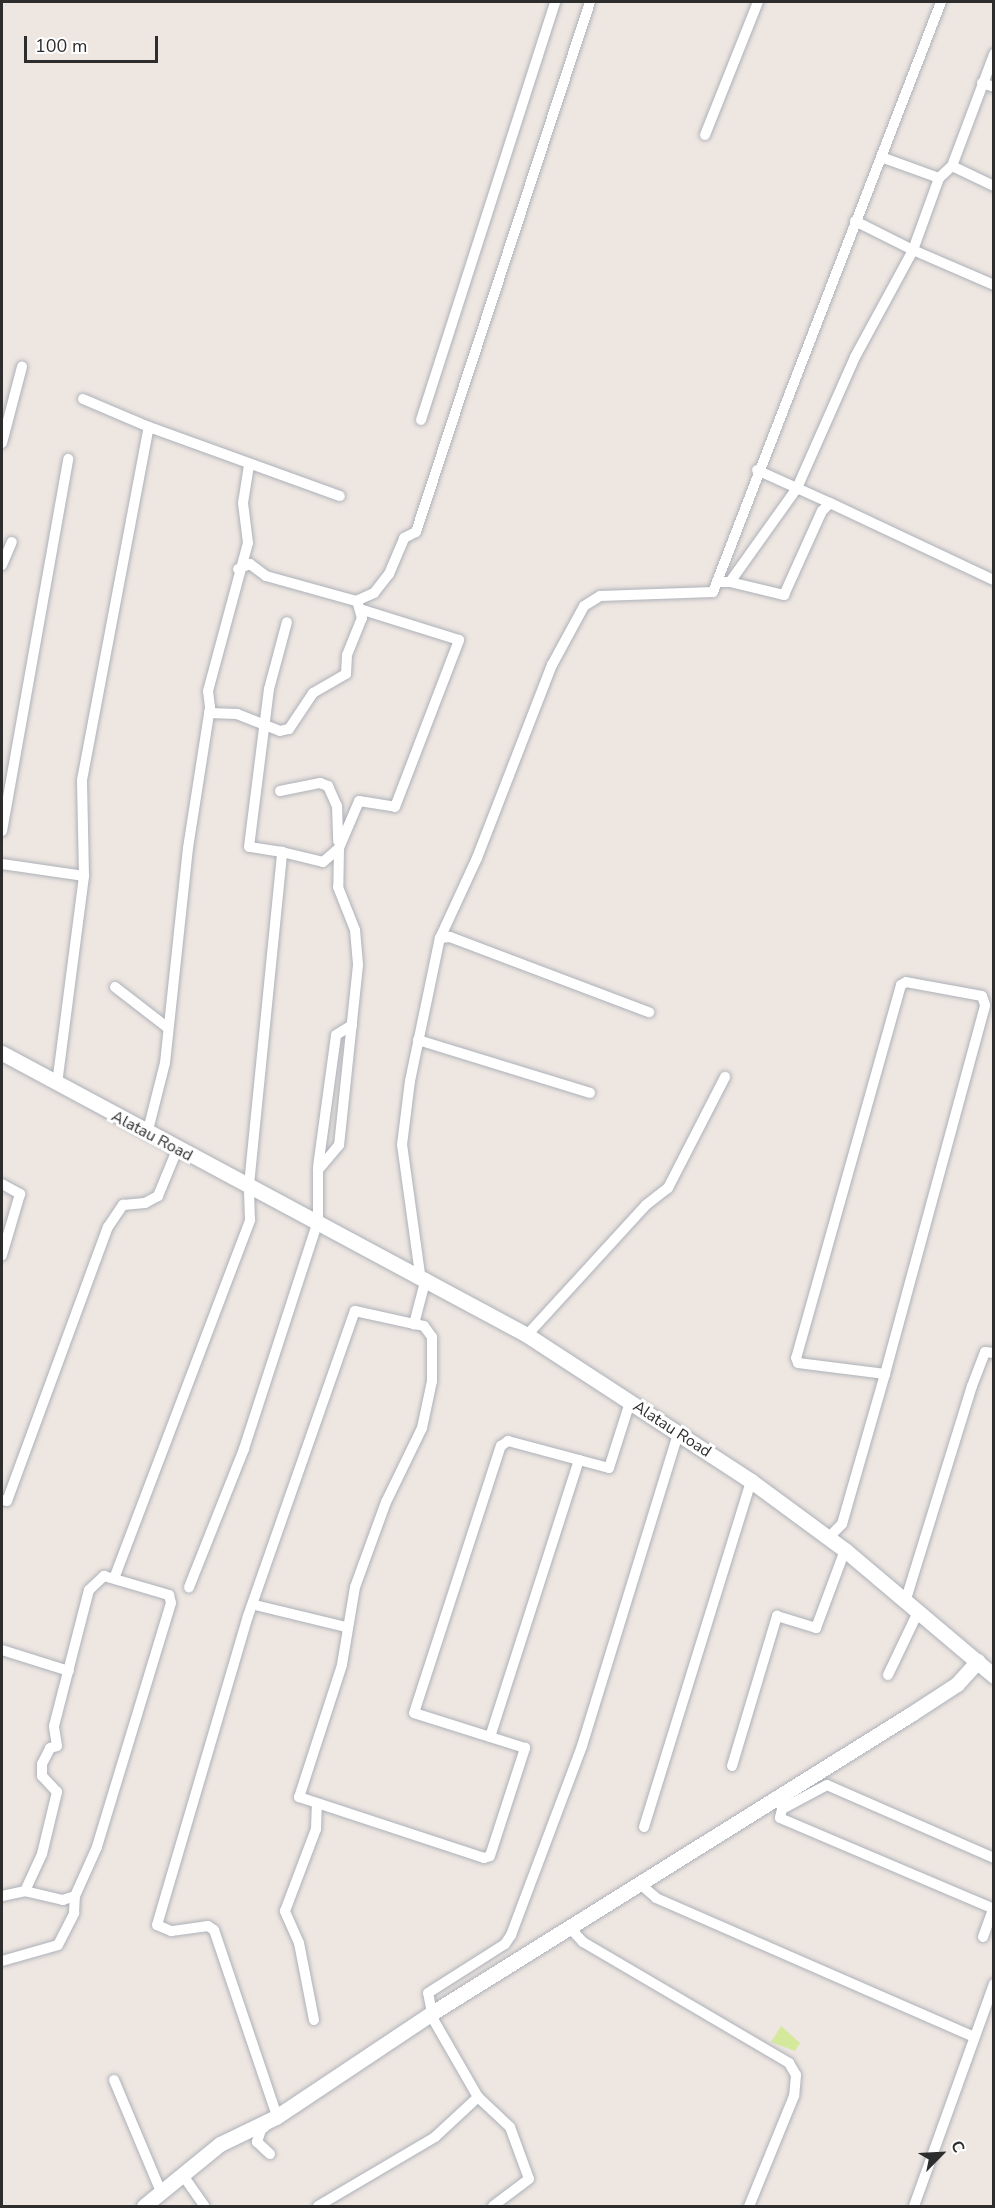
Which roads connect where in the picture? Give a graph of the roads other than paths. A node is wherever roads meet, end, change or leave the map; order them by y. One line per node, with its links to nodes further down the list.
1 (555, 2): 18 (street)
2 (590, 2): 33 (street)
3 (758, 2): 8 (street)
4 (942, 2): 9 (street)
5 (993, 54): 6 (street)
6 (982, 83): 7 (street); 10 (street)
7 (993, 87)
8 (705, 135)
9 (881, 157): 11 (street); 13 (street)
10 (952, 166): 11 (street); 12 (street)
11 (939, 178): 14 (street)
12 (993, 186)
13 (855, 221): 14 (street); 23 (street)
14 (913, 250): 15 (street); 24 (street)
15 (993, 285)
16 (22, 367): 20 (street)
17 (83, 399): 19 (street)
18 (420, 420)
19 (149, 427): 22 (street); 42 (street)
20 (2, 443)
21 (68, 459): 38 (street)
22 (249, 466): 25 (street); 29 (street)
23 (757, 470): 24 (street); 31 (street)
24 (797, 488): 26 (street); 32 (street)
25 (340, 496)
26 (830, 503): 30 (street); 32 (street)
27 (12, 542): 28 (street)
28 (2, 565)
29 (238, 569): 33 (street); 35 (street)
30 (993, 580)
31 (717, 582): 32 (street); 43 (street)
32 (730, 582)
33 (358, 605): 36 (street); 39 (street)
34 (287, 622): 36 (street)
35 (209, 713): 36 (street); 49 (street)
36 (264, 724): 40 (street)
37 (280, 790): 39 (street)
38 (2, 831)
39 (339, 848): 40 (street); 48 (street)
40 (282, 852): 59 (street)
41 (2, 864): 42 (street)
42 (84, 876): 53 (street)
43 (440, 938): 47 (street); 50 (street)
44 (115, 987): 49 (street)
45 (982, 996): 46 (street); 66 (street); 66 (street)
46 (993, 998)
47 (649, 1012)
48 (352, 1025): 57 (street); 57 (street)
49 (168, 1028): 55 (street)
50 (418, 1040): 54 (street); 62 (street)
51 (2, 1053): 53 (main road, Alatau Road)
52 (725, 1077): 64 (street)
53 (57, 1084): 55 (main road, Alatau Road)
54 (590, 1093)
55 (147, 1134): 56 (main road, Alatau Road)
56 (177, 1150): 59 (main road, Alatau Road); 71 (street)
57 (318, 1170): 60 (street)
58 (2, 1184): 61 (street)
59 (249, 1185): 60 (main road, Alatau Road); 74 (street)
60 (311, 1218): 62 (main road, Alatau Road); 75 (street)
61 (2, 1255)
62 (419, 1274): 63 (street); 64 (main road, Alatau Road)
63 (414, 1324): 77 (street); 79 (street)
64 (528, 1335): 67 (main road, Alatau Road)
65 (993, 1353): 76 (street)
66 (885, 1374): 72 (street)
67 (630, 1402): 68 (main road, Alatau Road); 69 (street)
68 (678, 1432): 70 (main road, Alatau Road); 99 (street)
69 (579, 1460): 85 (street); 85 (street)
70 (751, 1481): 72 (main road, Alatau Road); 88 (street)
71 (2, 1500)
72 (828, 1538): 73 (main road, Alatau Road)
73 (845, 1550): 76 (main road, Alatau Road); 86 (street)
74 (115, 1576): 82 (street); 93 (street)
75 (189, 1587)
76 (906, 1599): 78 (main road, Alatau Road)
77 (255, 1605): 79 (street); 104 (street)
78 (919, 1610): 81 (main road); 83 (street)
79 (346, 1627): 87 (street)
80 (2, 1650): 82 (street)
81 (978, 1661): 84 (main road); 90 (main road)
82 (69, 1671): 91 (street)
83 (888, 1675)
84 (993, 1676)
85 (490, 1737): 87 (street)
86 (732, 1766)
87 (317, 1804): 100 (street)
88 (644, 1827)
89 (993, 1858): 94 (street)
90 (639, 1883): 95 (main road); 101 (street)
91 (25, 1891): 92 (street); 93 (street)
92 (2, 1896)
93 (75, 1896): 97 (street)
94 (993, 1909): 96 (street)
95 (568, 1927): 99 (main road); 112 (street)
96 (983, 1937)
97 (3, 1956)
98 (993, 1984): 101 (street)
99 (431, 2014): 103 (street); 104 (main road)
100 (314, 2020)
101 (974, 2037): 113 (street)
102 (114, 2080): 107 (street)
103 (478, 2097): 110 (street); 111 (street)
104 (277, 2116): 105 (street); 106 (main road)
105 (270, 2154)
106 (182, 2174): 107 (main road); 109 (street)
107 (161, 2192): 108 (main road)
108 (144, 2206)
109 (204, 2206)
110 (318, 2206)
111 (493, 2206)
112 (749, 2206)
113 (914, 2206)

